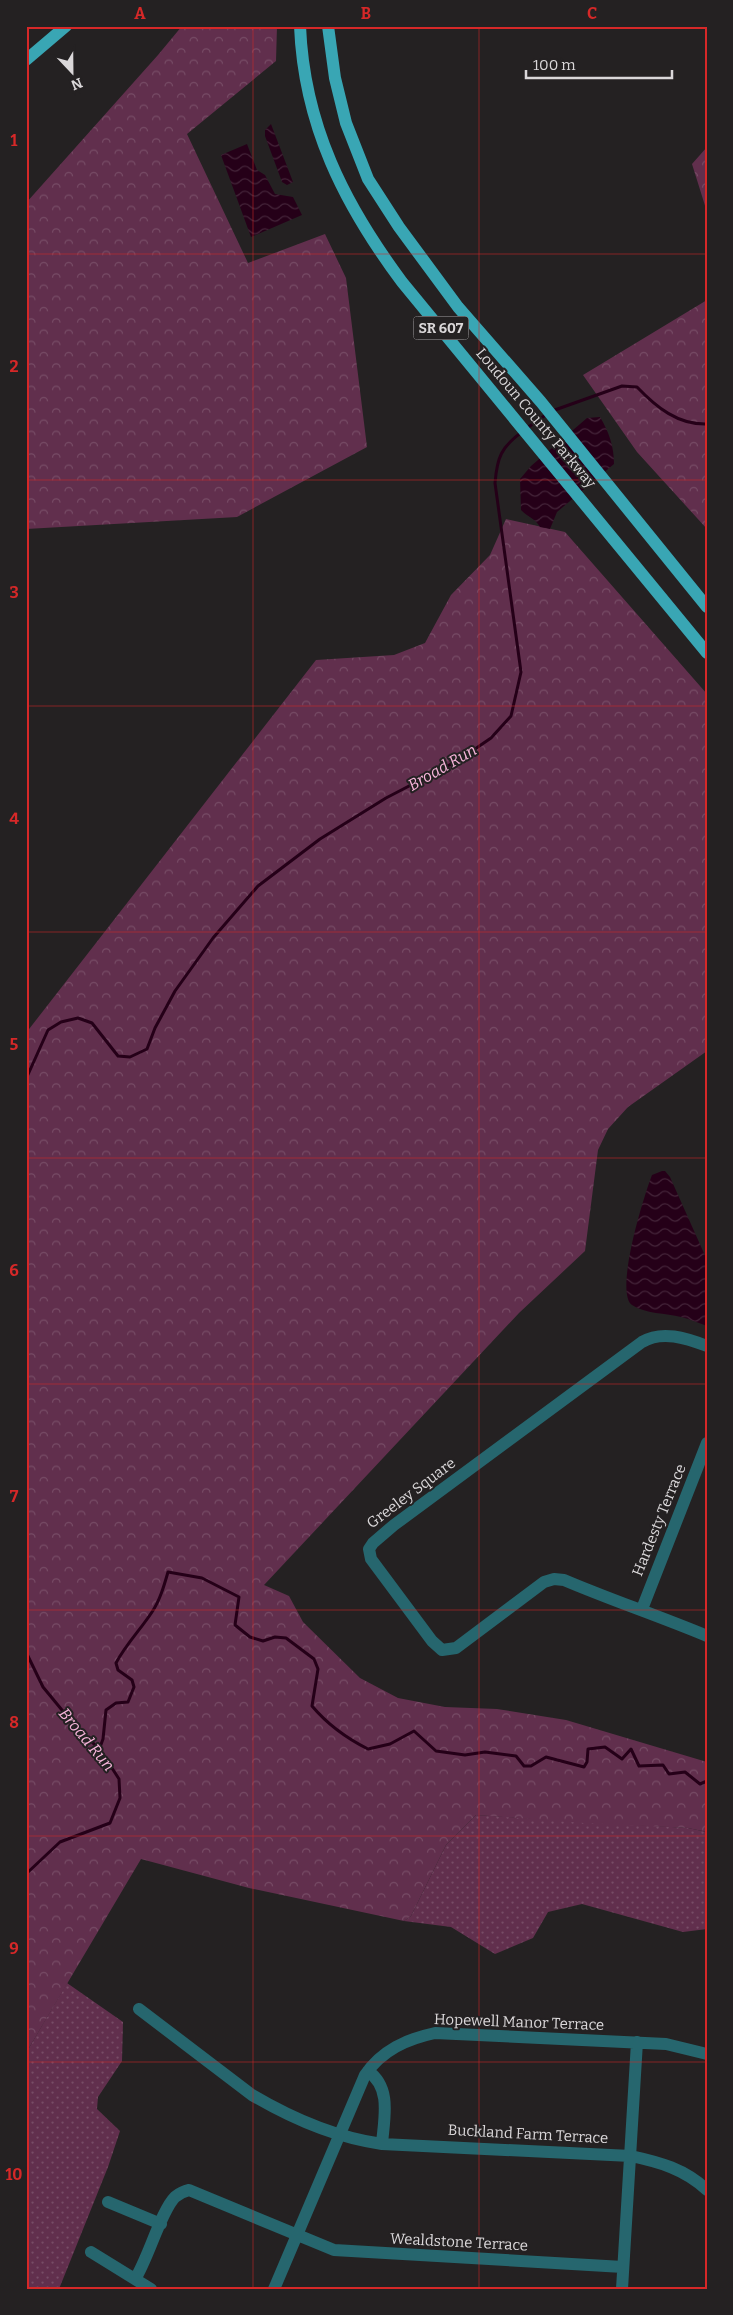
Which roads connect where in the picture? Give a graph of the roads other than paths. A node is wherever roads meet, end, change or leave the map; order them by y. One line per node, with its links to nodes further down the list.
1 (66, 26): 4 (main road)
2 (300, 26): 6 (main road, Loudoun County Parkway / SR 607)
3 (328, 26): 5 (main road, Loudoun County Parkway / SR 607)
4 (26, 60)
5 (707, 607)
6 (707, 653)
7 (707, 1346): 9 (street, Greeley Square)
8 (707, 1443): 9 (street, Hardesty Terrace)
9 (642, 1609): 10 (street, Greeley Square)
10 (707, 1636)
11 (139, 2009): 15 (street, Buckland Farm Terrace)
12 (637, 2042): 13 (street, Hopewell Manor Terrace); 14 (street, Hopewell Manor Terrace); 17 (street)
13 (707, 2054)
14 (368, 2071): 15 (street, Hopewell Manor Terrace); 16 (street)
15 (340, 2135): 16 (street, Buckland Farm Terrace); 21 (street, Hopewell Manor Terrace)
16 (382, 2144): 17 (street, Buckland Farm Terrace)
17 (630, 2156): 18 (street, Buckland Farm Terrace); 23 (street)
18 (707, 2190)
19 (108, 2202): 20 (street)
20 (161, 2224): 21 (street, Wealdstone Terrace); 24 (street)
21 (296, 2236): 23 (street, Wealdstone Terrace); 26 (street, Hopewell Manor Terrace)
22 (91, 2252): 24 (street)
23 (623, 2267): 27 (street)
24 (135, 2279): 25 (street)
25 (151, 2289)
26 (274, 2289)
27 (622, 2289)

